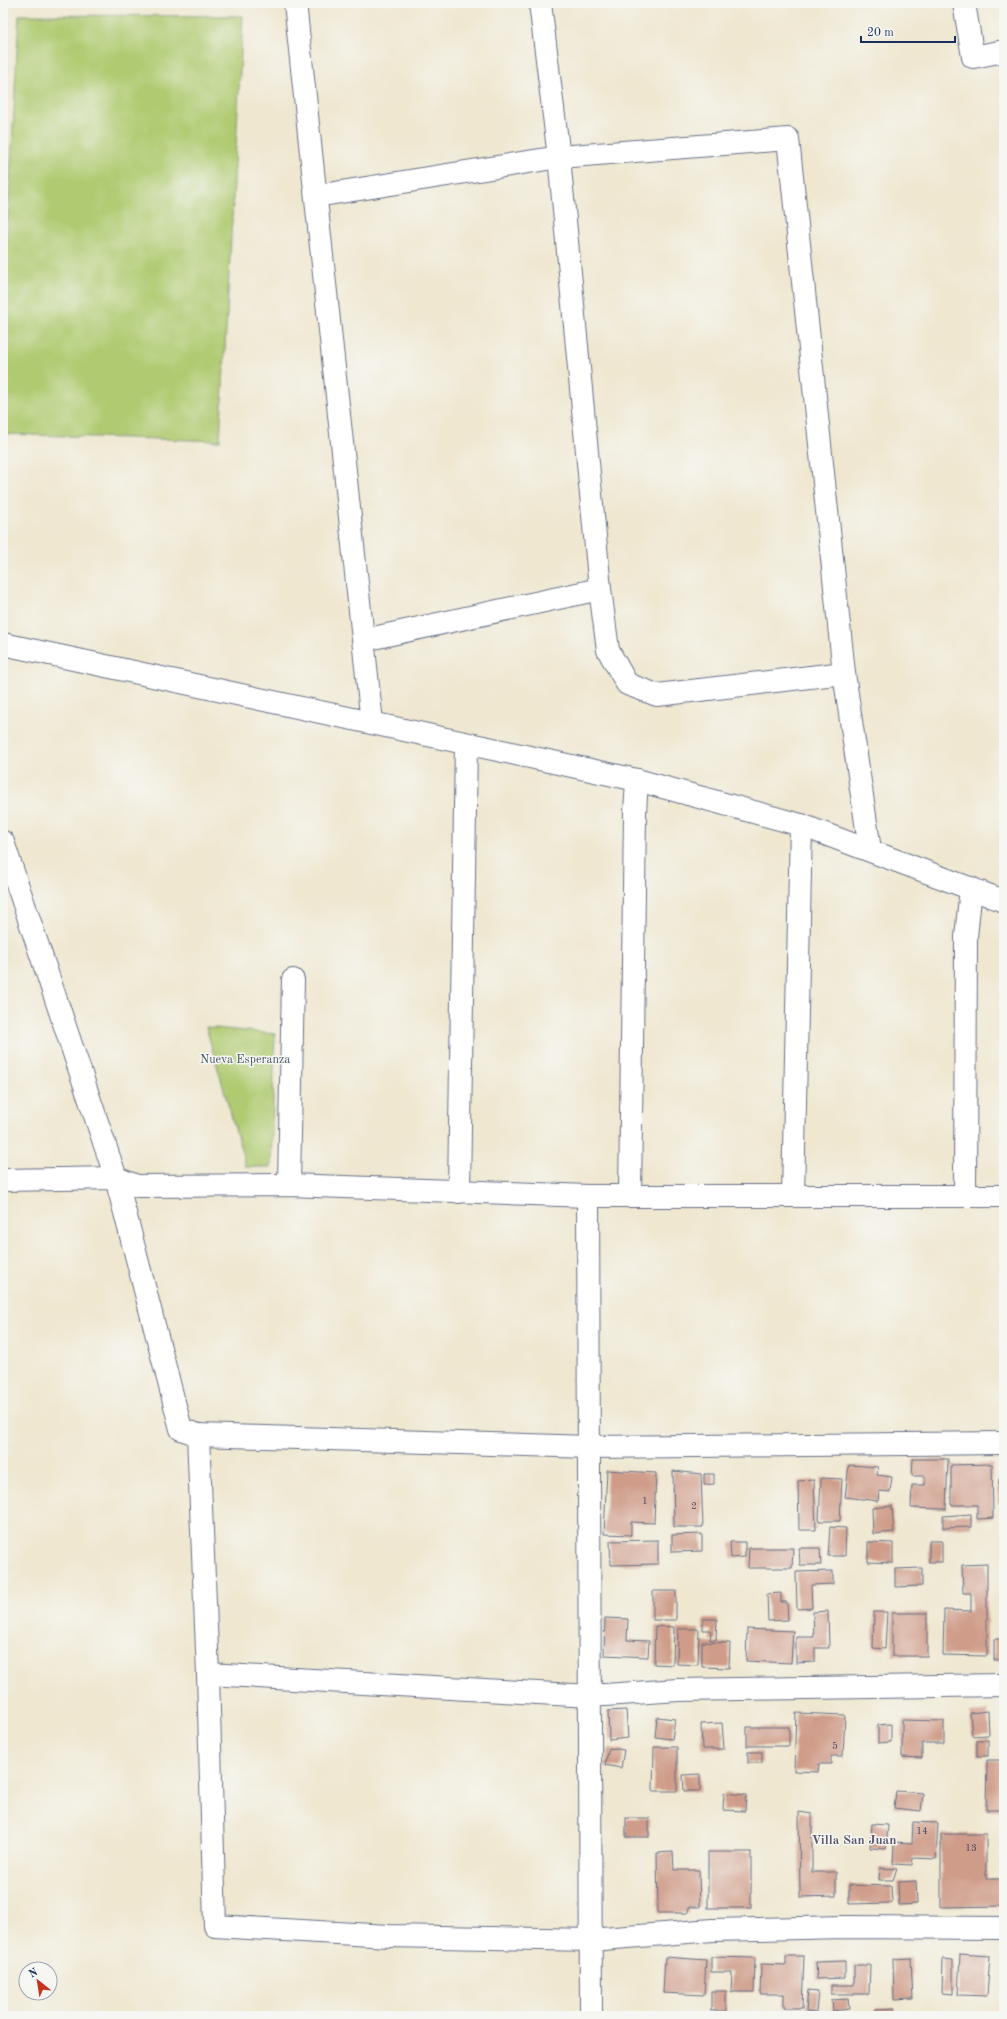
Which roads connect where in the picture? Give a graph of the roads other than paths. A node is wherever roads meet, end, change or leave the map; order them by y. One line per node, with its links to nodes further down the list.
1 (295, 3): 6 (street)
2 (540, 3): 5 (street)
3 (964, 3): 4 (street)
4 (1004, 51)
5 (559, 157): 6 (street); 7 (street); 10 (street)
6 (316, 196): 8 (street)
7 (600, 589): 8 (street); 10 (street)
8 (364, 640): 11 (street)
9 (3, 644): 11 (street)
10 (844, 673): 16 (street)
11 (372, 723): 12 (street)
12 (466, 744): 13 (street); 23 (street)
13 (637, 780): 14 (street); 25 (street)
14 (801, 825): 16 (street); 26 (street)
15 (3, 842): 20 (street)
16 (870, 850): 17 (street)
17 (971, 888): 18 (street); 27 (street)
18 (1004, 901)
19 (293, 980): 22 (street)
20 (116, 1178): 21 (street); 22 (street); 29 (street)
21 (3, 1180)
22 (288, 1185): 23 (street)
23 (459, 1192): 24 (street)
24 (588, 1196): 25 (street); 31 (street)
25 (630, 1196): 26 (street)
26 (794, 1196): 27 (street)
27 (965, 1196): 28 (street)
28 (1004, 1196)
29 (198, 1435): 31 (street); 32 (street)
30 (1004, 1443): 31 (street)
31 (590, 1447): 34 (street)
32 (208, 1674): 34 (street); 36 (street)
33 (1004, 1685): 34 (street)
34 (590, 1696): 36 (street)
35 (1004, 1928): 36 (street)
36 (591, 1940): 37 (street)
37 (591, 2016)

